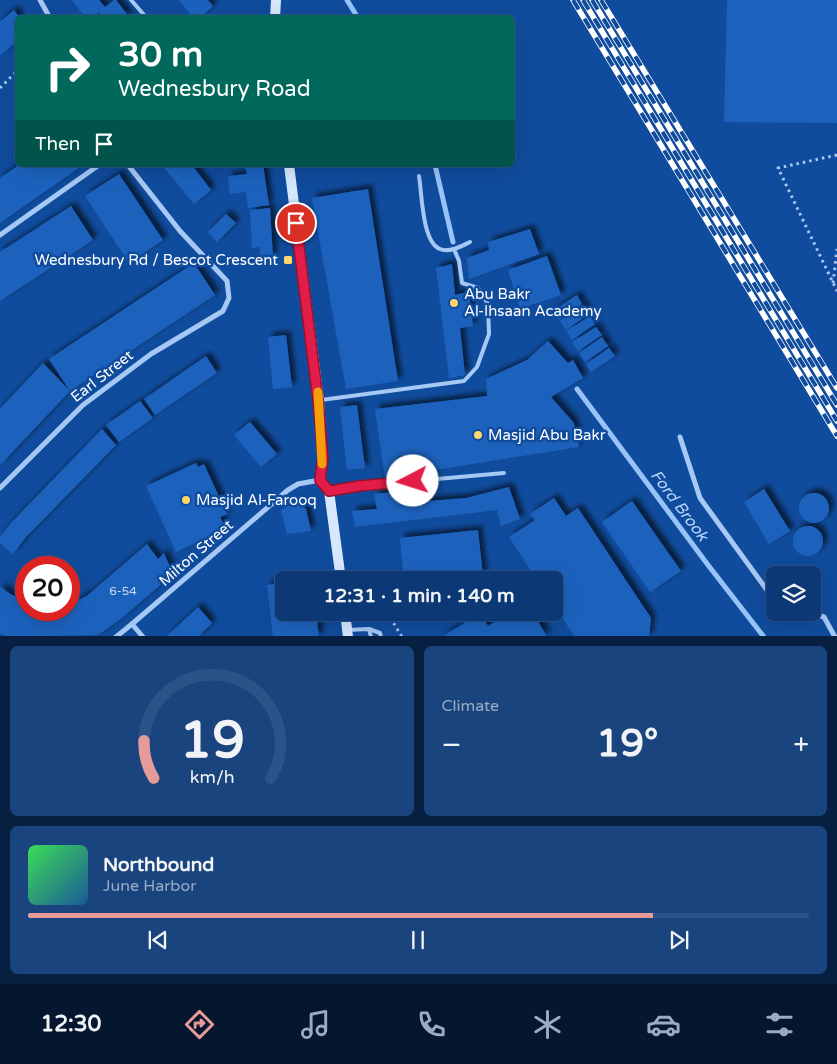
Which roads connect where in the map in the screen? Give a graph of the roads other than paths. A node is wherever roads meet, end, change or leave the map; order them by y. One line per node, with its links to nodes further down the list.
1 (40, 0): 4 (street)
2 (131, 0): 5 (lane)
3 (276, 0): 6 (street)
4 (48, 15)
5 (144, 15)
6 (275, 15)
7 (96, 167): 11 (street)
8 (130, 167): 18 (street, Earl Street)
9 (289, 167): 14 (street)
10 (419, 176): 13 (lane)
11 (0, 235)
12 (470, 242): 13 (lane)
13 (454, 249): 14 (lane)
14 (318, 400): 17 (street)
15 (680, 437): 21 (street)
16 (504, 473): 19 (lane)
17 (320, 480): 19 (street); 23 (street, Milton Street)
18 (0, 488)
19 (329, 491): 20 (street)
20 (340, 571)
21 (766, 589)
22 (821, 617): 30 (street)
23 (132, 624): 26 (street, Milton Street); 27 (street)
24 (370, 629): 25 (lane); 28 (lane); 29 (lane)
25 (348, 633)
26 (116, 636)
27 (143, 636)
28 (371, 636)
29 (380, 636)
30 (835, 636)

